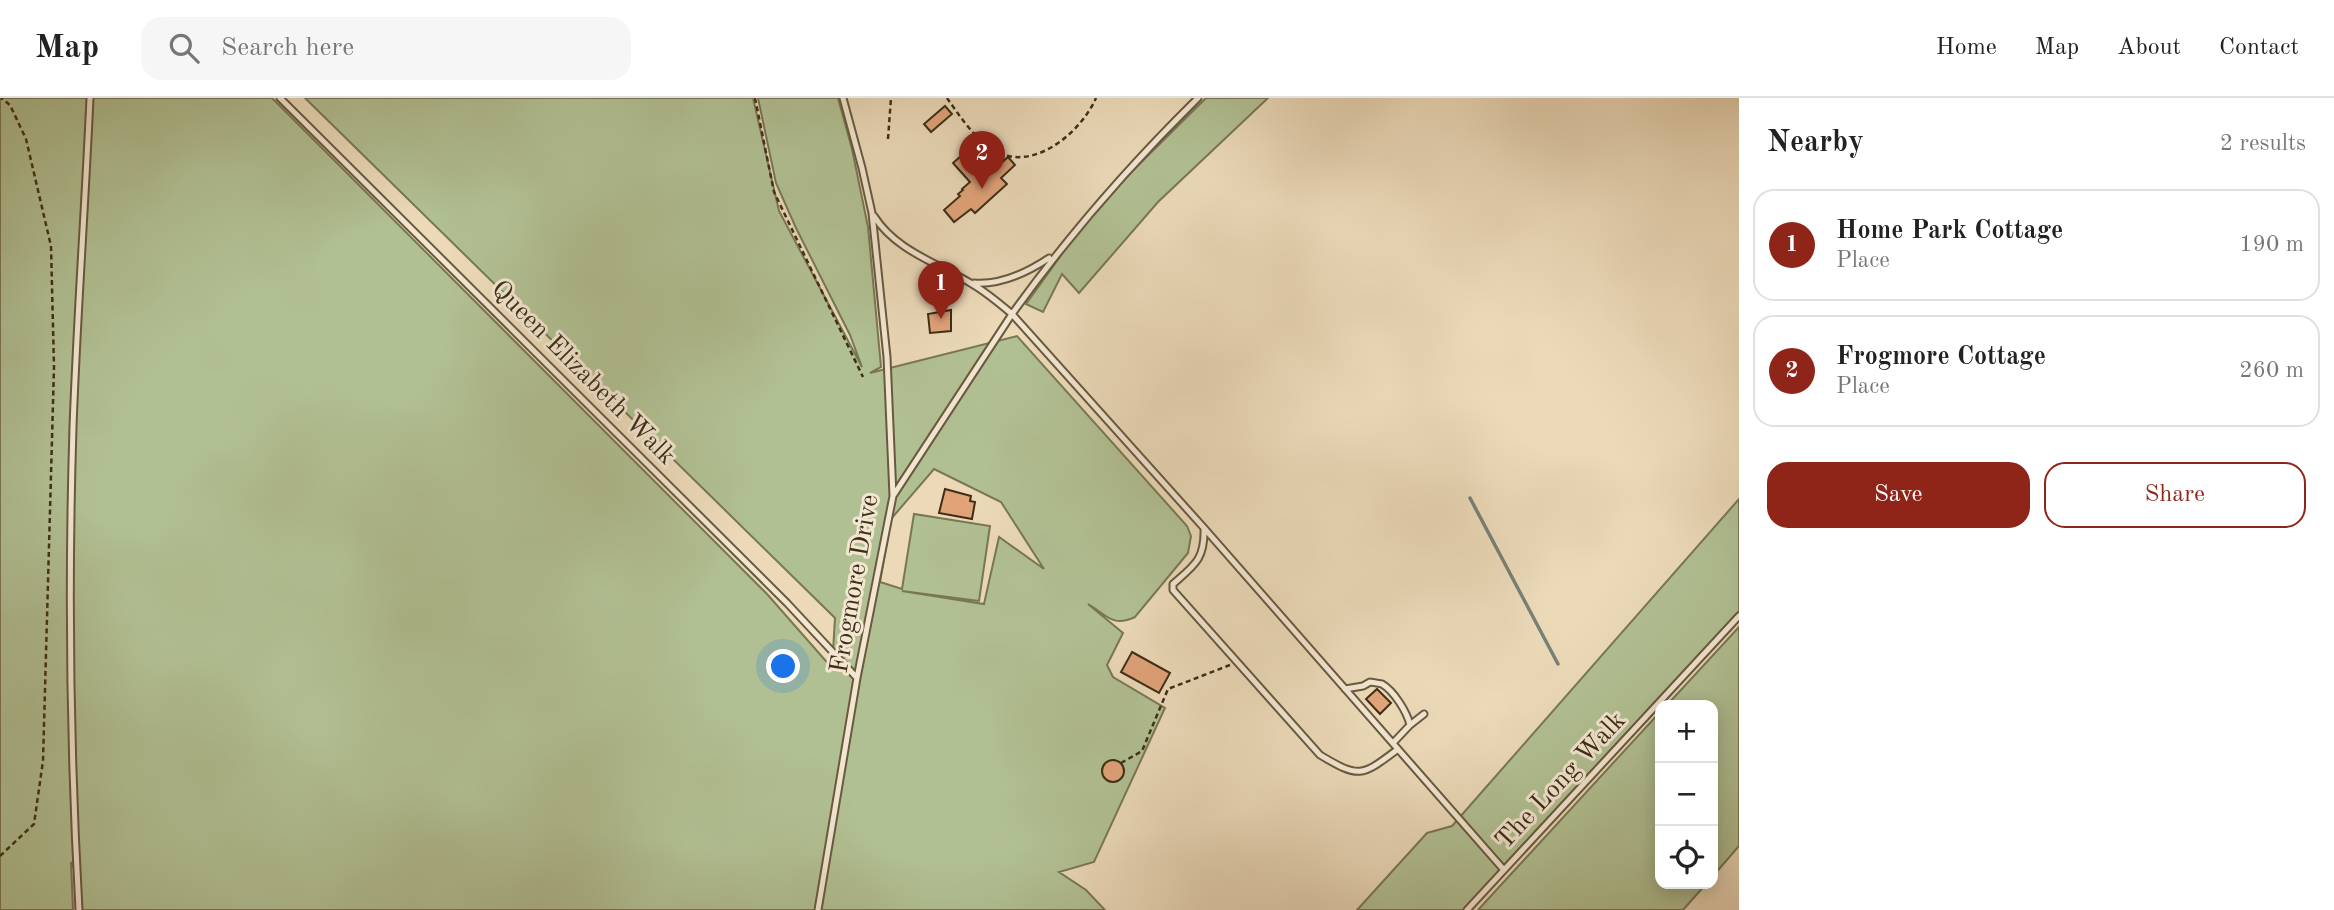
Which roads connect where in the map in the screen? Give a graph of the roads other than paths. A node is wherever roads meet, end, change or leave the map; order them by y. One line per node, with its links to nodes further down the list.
1 (90, 98): 19 (lane)
2 (280, 98): 12 (lane, Queen Elizabeth Walk)
3 (843, 98): 5 (lane, Frogmore Drive)
4 (1198, 98): 6 (lane)
5 (872, 213): 7 (lane); 9 (lane, Frogmore Drive)
6 (1055, 254): 7 (lane); 8 (lane)
7 (970, 282): 8 (lane)
8 (1012, 314): 9 (lane); 10 (lane)
9 (893, 496): 12 (lane, Frogmore Drive)
10 (1204, 528): 13 (lane); 17 (lane)
11 (1739, 616): 18 (lane, The Long Walk)
12 (857, 678): 20 (lane, Frogmore Drive)
13 (1345, 689): 15 (lane); 16 (lane)
14 (1424, 714): 15 (lane)
15 (1410, 725): 16 (lane)
16 (1393, 743): 17 (lane)
17 (1398, 748): 18 (lane)
18 (1504, 870): 21 (lane, The Long Walk)
19 (79, 910)
20 (818, 910)
21 (1468, 910)

